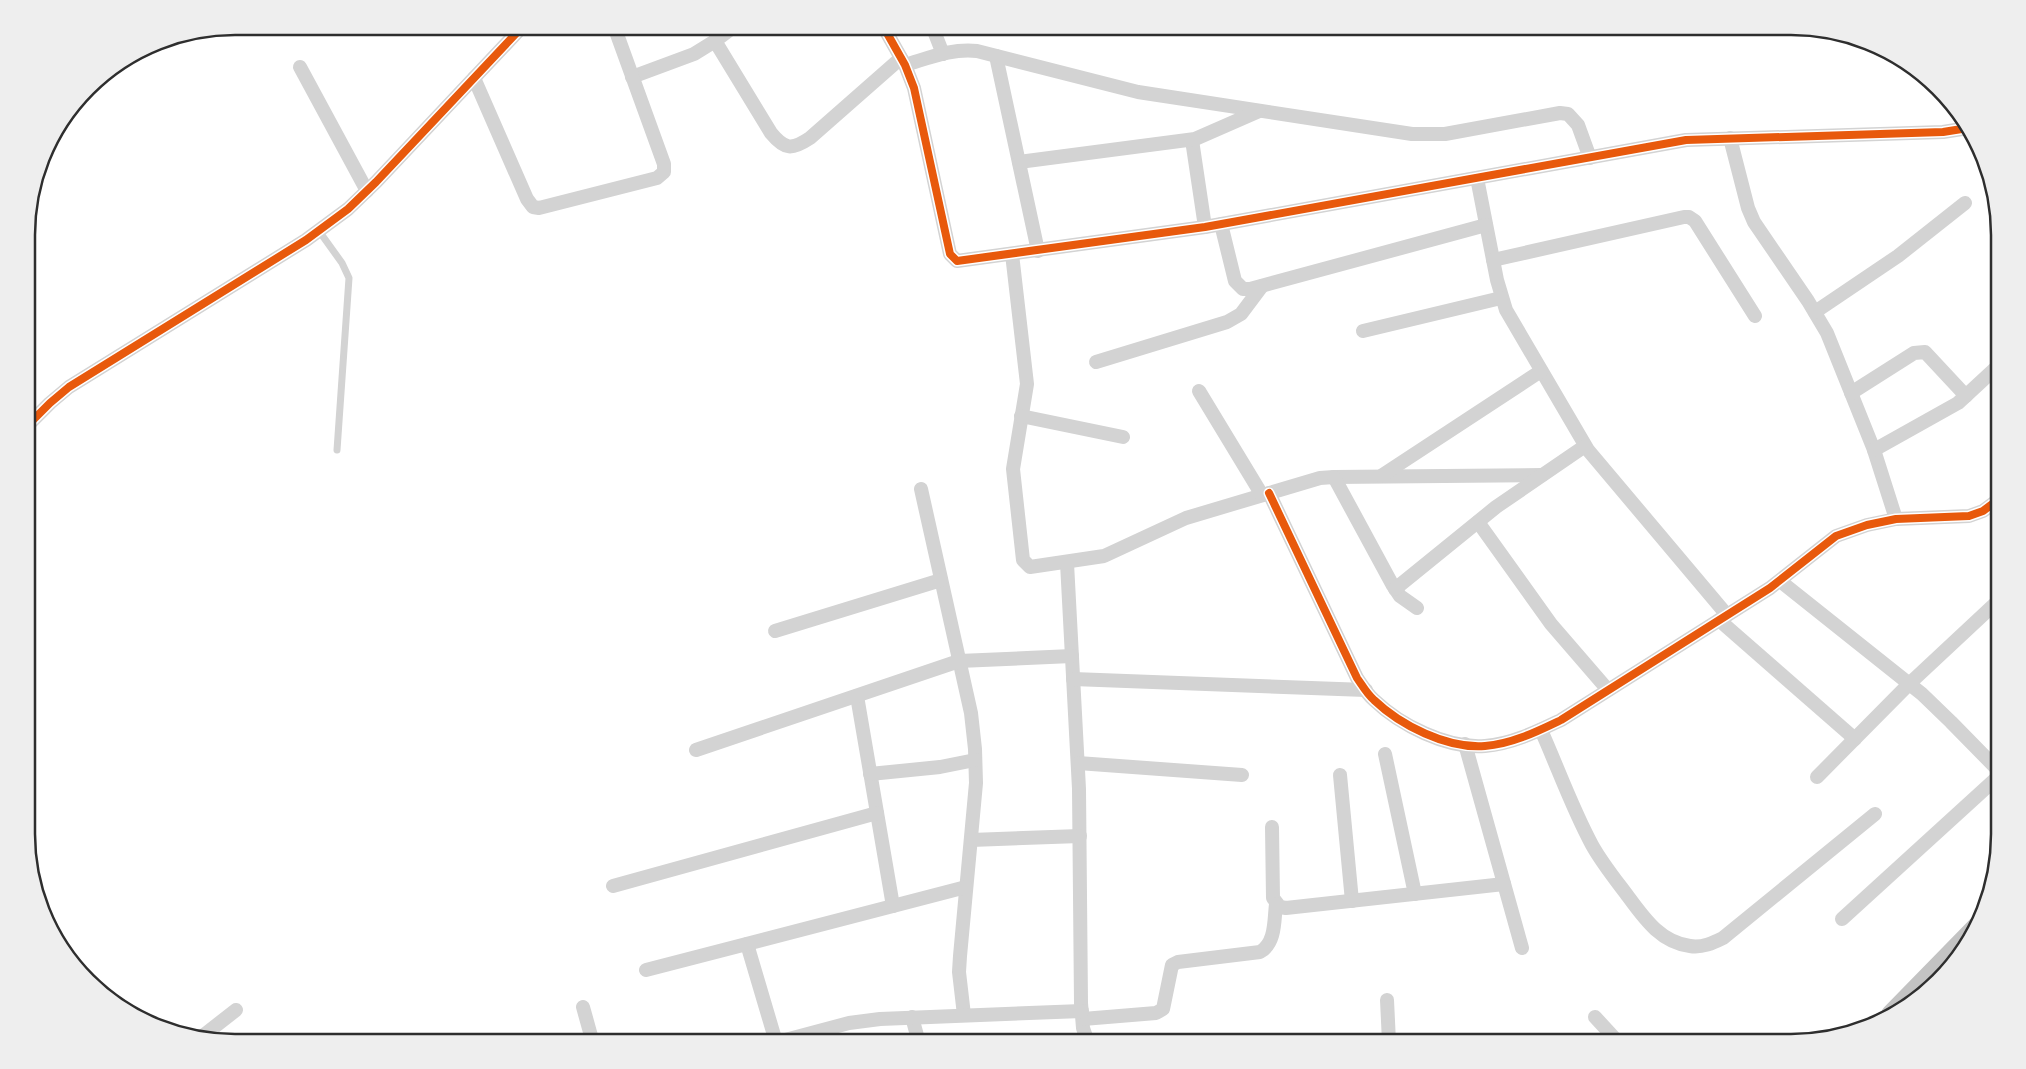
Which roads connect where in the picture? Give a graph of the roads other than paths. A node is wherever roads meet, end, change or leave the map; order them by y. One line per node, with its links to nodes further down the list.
1 (515, 35): 12 (street)
2 (617, 35): 11 (street)
3 (723, 35): 6 (street)
4 (888, 35): 9 (street)
5 (936, 35): 7 (street)
6 (715, 41): 9 (street); 11 (street)
7 (943, 54): 8 (street); 9 (street)
8 (996, 56): 13 (street); 18 (street)
9 (903, 61): 27 (street)
10 (300, 67): 20 (street)
11 (632, 77): 12 (street)
12 (474, 78): 20 (street)
13 (1260, 111): 16 (street); 17 (street)
14 (1960, 129): 15 (street)
15 (1730, 138): 17 (street); 31 (street)
16 (1192, 140): 18 (street); 24 (street)
17 (1590, 158): 19 (street)
18 (1019, 162): 26 (street)
19 (1477, 178): 22 (street); 23 (street)
20 (367, 191): 25 (street)
21 (1966, 202): 31 (street)
22 (1221, 224): 24 (street); 29 (street)
23 (1486, 225): 28 (street); 29 (street)
24 (1205, 227): 26 (street)
25 (319, 231): 41 (street); 44 (lane)
26 (1038, 251): 27 (street)
27 (1012, 254): 40 (street)
28 (1493, 260): 30 (street); 32 (street)
29 (1262, 286): 34 (street)
30 (1501, 298): 33 (street); 35 (street)
31 (1815, 312): 38 (street)
32 (1755, 316)
33 (1363, 331)
34 (1096, 362)
35 (1541, 371): 43 (street); 48 (street)
36 (1991, 373): 39 (street)
37 (1200, 390): 50 (street)
38 (1851, 393): 39 (street); 45 (street)
39 (1966, 396): 45 (street)
40 (1021, 416): 42 (street); 54 (street)
41 (35, 418)
42 (1122, 436)
43 (1585, 446): 46 (street); 60 (street)
44 (337, 450)
45 (1874, 450): 52 (street)
46 (1542, 475): 48 (street); 53 (street)
47 (1334, 477): 48 (street); 50 (street); 57 (street)
48 (1381, 477)
49 (921, 489): 55 (street)
50 (1266, 494): 54 (street); 66 (street)
51 (1991, 505): 52 (street)
52 (1896, 519): 56 (street)
53 (1478, 522): 57 (street); 67 (street)
54 (1067, 563): 62 (street)
55 (941, 580): 61 (street); 63 (street)
56 (1780, 581): 60 (street); 65 (street)
57 (1395, 589): 59 (street)
58 (1991, 607): 65 (street)
59 (1417, 608)
60 (1723, 618): 67 (street); 70 (street)
61 (776, 631)
62 (1072, 656): 63 (street); 64 (street)
63 (959, 661): 68 (street); 74 (street)
64 (1073, 679): 66 (street); 76 (street)
65 (1909, 684): 70 (street); 75 (street)
66 (1366, 690): 71 (street)
67 (1608, 690): 69 (street)
68 (857, 696): 72 (street); 78 (street)
69 (1541, 730): 71 (street); 83 (street)
70 (1855, 739): 81 (street)
71 (1465, 744): 87 (street)
72 (696, 750)
73 (1385, 754): 90 (street)
74 (975, 760): 78 (street); 86 (street)
75 (1991, 761)
76 (1078, 763): 79 (street); 85 (street)
77 (1991, 773): 94 (street)
78 (870, 774): 82 (street)
79 (1242, 775)
80 (1340, 775): 91 (street)
81 (1817, 777)
82 (877, 813): 88 (street); 93 (street)
83 (1875, 814)
84 (1272, 827): 92 (street)
85 (1080, 836): 86 (street); 104 (street)
86 (971, 840): 89 (street)
87 (1504, 884): 90 (street); 96 (street)
88 (613, 886)
89 (966, 887): 93 (street); 103 (street)
90 (1415, 894): 91 (street)
91 (1352, 901): 92 (street)
92 (1276, 904): 104 (street)
93 (893, 906): 95 (street)
94 (1842, 919)
95 (747, 944): 98 (street); 109 (street)
96 (1522, 948)
97 (1952, 953): 99 (highway)
98 (646, 970)
99 (1915, 991)
100 (1387, 1000): 113 (street)
101 (583, 1007): 108 (street)
102 (236, 1010): 107 (street)
103 (964, 1015): 104 (street); 106 (street)
104 (1082, 1015): 112 (street)
105 (1595, 1016): 114 (street)
106 (912, 1017): 110 (street); 111 (street)
107 (209, 1032)
108 (590, 1034)
109 (773, 1034)
110 (808, 1034)
111 (917, 1034)
112 (1085, 1034)
113 (1389, 1034)
114 (1611, 1034)

